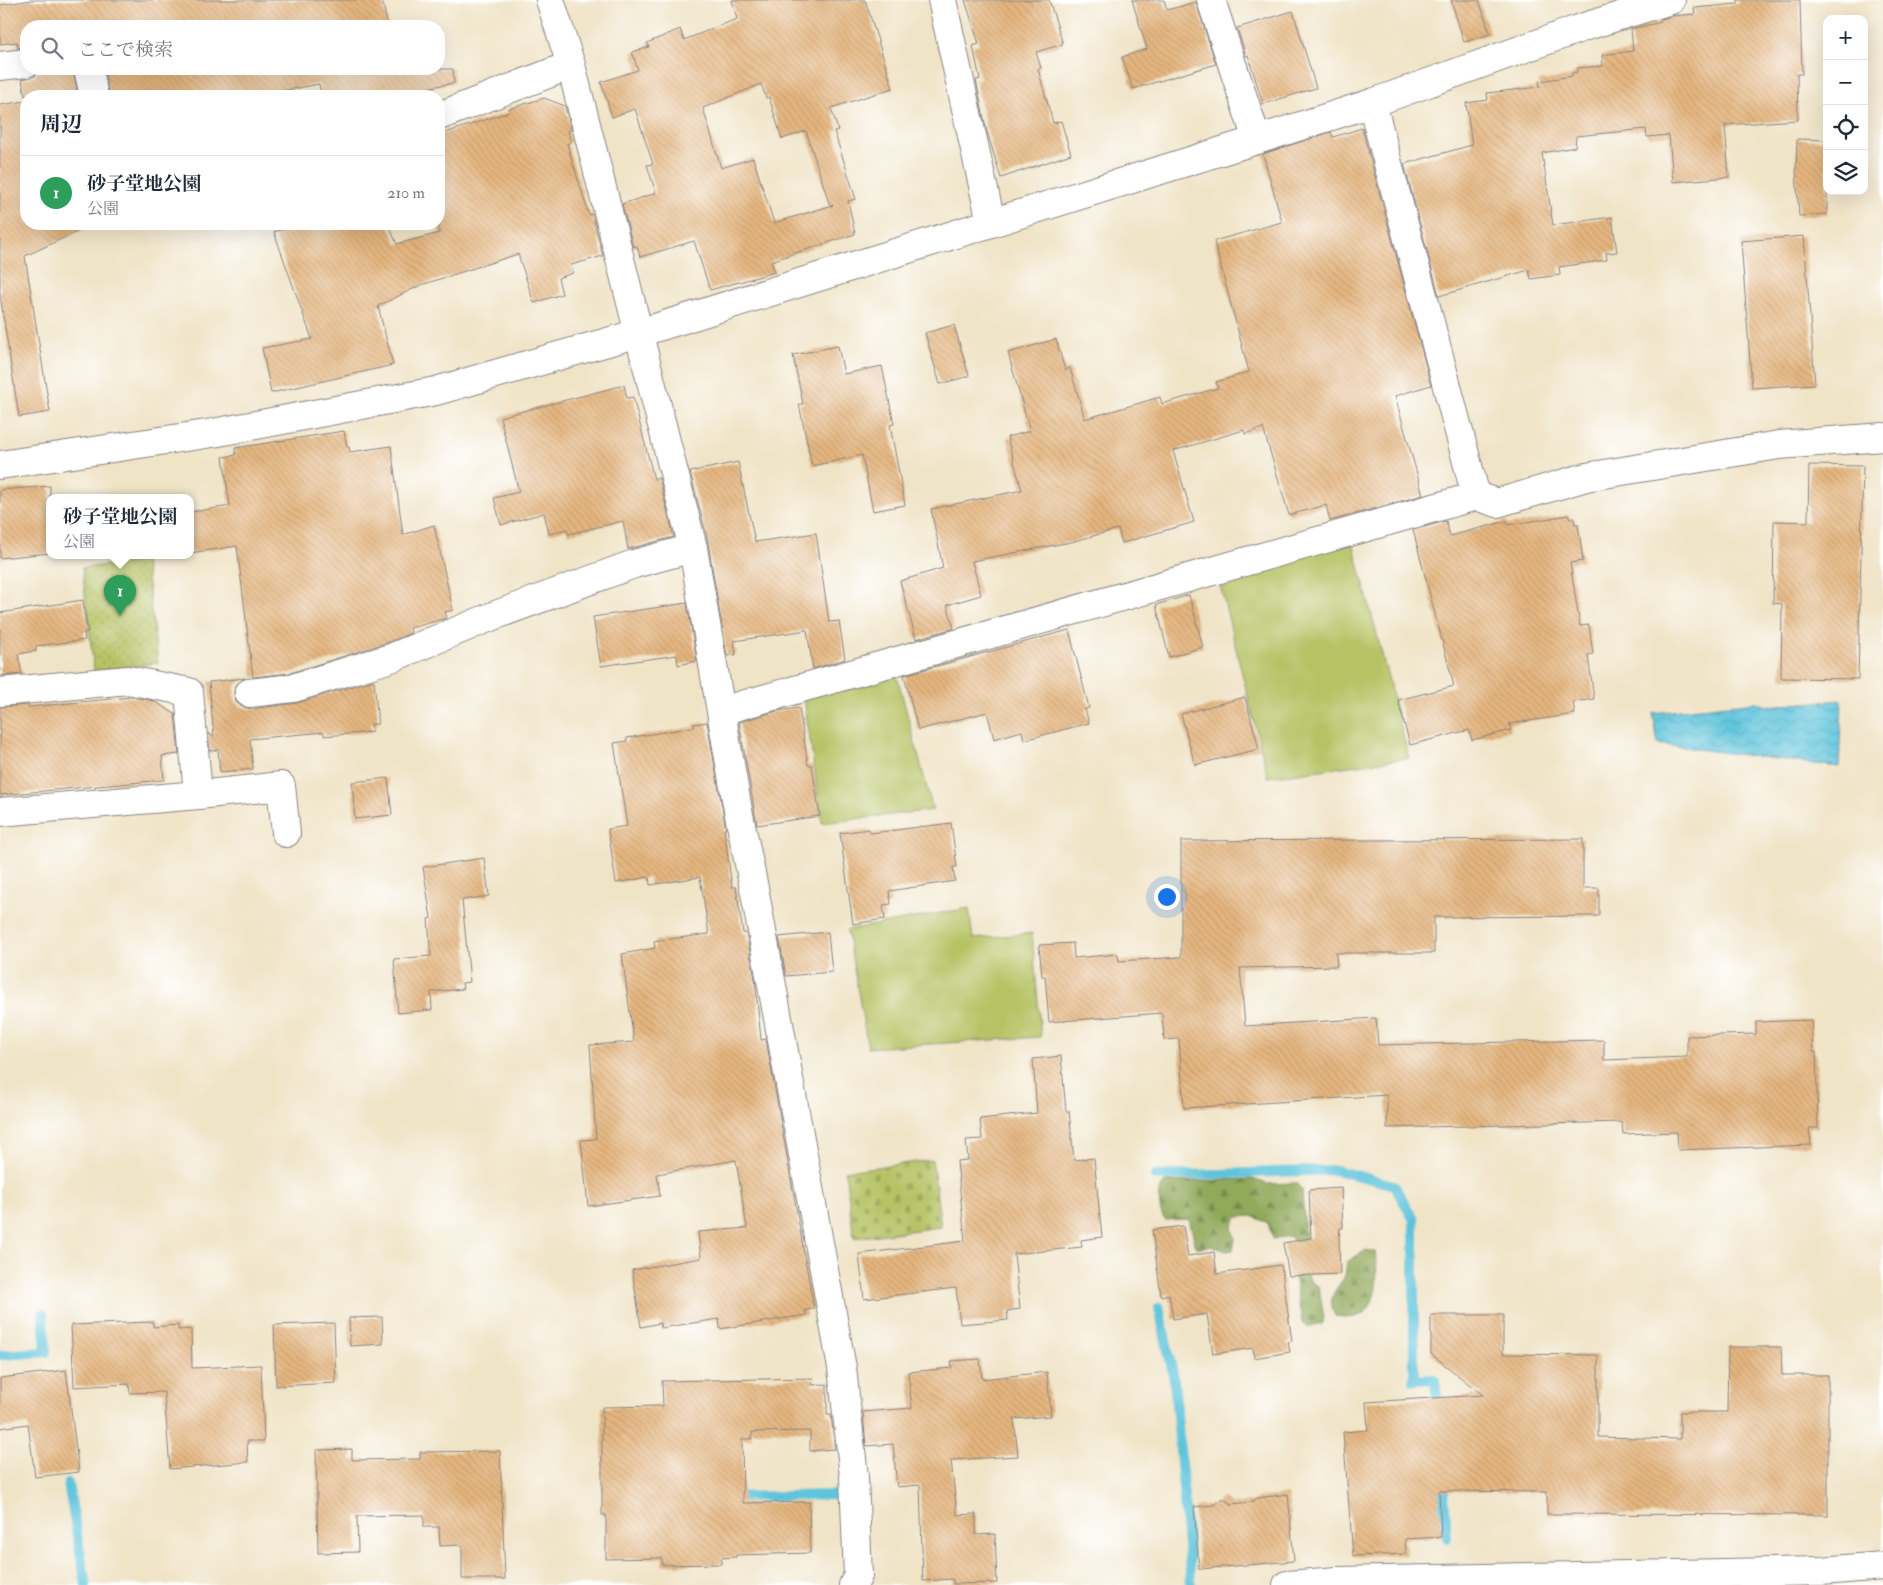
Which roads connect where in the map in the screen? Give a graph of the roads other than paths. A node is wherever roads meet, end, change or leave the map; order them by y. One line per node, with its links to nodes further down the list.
1 (550, 0): 6 (street)
2 (942, 0): 13 (street)
3 (1211, 0): 12 (street)
4 (1670, 0): 10 (street)
5 (20, 63): 7 (street)
6 (571, 64): 11 (street); 14 (street)
7 (0, 66)
8 (89, 75): 9 (street)
9 (93, 90)
10 (1372, 103): 12 (street); 17 (street)
11 (445, 114)
12 (1257, 140): 13 (street)
13 (991, 222): 14 (street)
14 (639, 333): 16 (street); 18 (street)
15 (1883, 437): 17 (street)
16 (0, 465)
17 (1476, 496): 21 (street)
18 (693, 548): 20 (street); 21 (street)
19 (0, 692): 22 (street)
20 (249, 694)
21 (721, 711): 27 (street)
22 (198, 796): 23 (street); 24 (street)
23 (0, 812)
24 (286, 833)
25 (1881, 1573): 26 (street)
26 (1337, 1583): 28 (street)
27 (853, 1585)
28 (1287, 1585)

